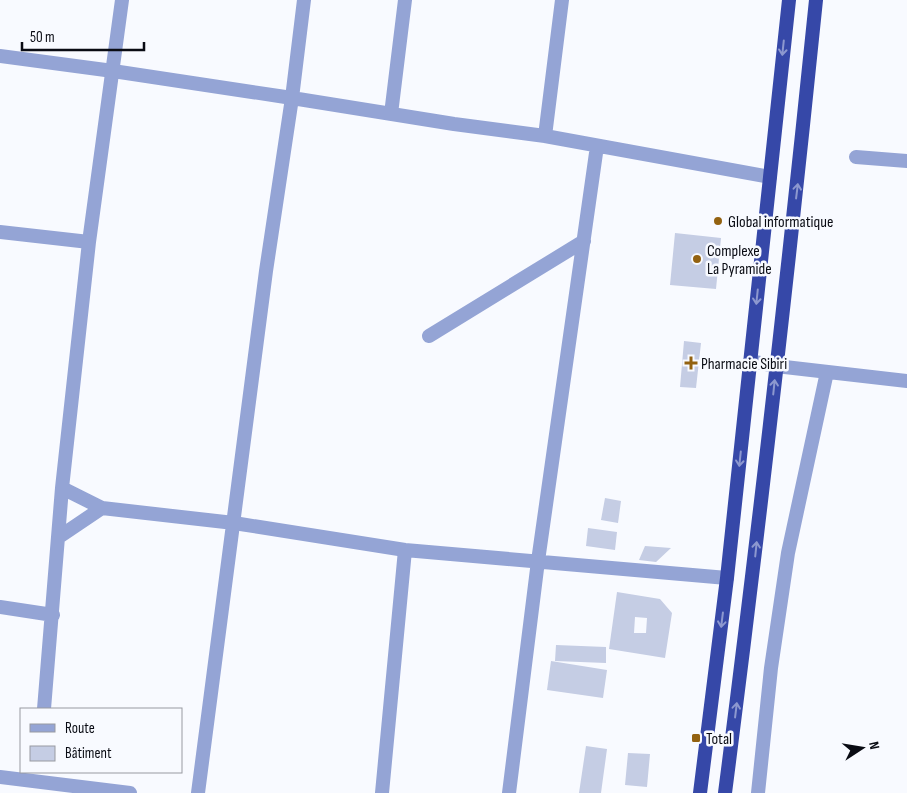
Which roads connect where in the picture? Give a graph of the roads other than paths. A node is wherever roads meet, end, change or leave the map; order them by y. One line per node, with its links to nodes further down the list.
1 (122, 0): 8 (street)
2 (304, 0): 9 (street)
3 (405, 0): 10 (street)
4 (562, 0): 11 (street)
5 (789, 0): 15 (highway, one-way to 15)
6 (816, 0): 21 (highway, one-way to 6)
7 (0, 56): 8 (street)
8 (113, 71): 9 (street); 18 (street)
9 (292, 98): 10 (street); 26 (street)
10 (391, 114): 11 (street)
11 (545, 136): 12 (street)
12 (598, 146): 15 (street); 17 (street)
13 (856, 157): 14 (street)
14 (907, 161)
15 (770, 177): 20 (highway, one-way to 20)
16 (0, 232): 18 (street)
17 (584, 241): 19 (street); 29 (street)
18 (89, 242): 24 (street)
19 (429, 336)
20 (750, 361): 21 (street); 30 (highway, one-way to 30)
21 (776, 366): 22 (street); 41 (highway, one-way to 21)
22 (827, 372): 23 (street); 42 (street)
23 (907, 381)
24 (62, 488): 25 (street); 27 (street)
25 (102, 508): 26 (street); 27 (street)
26 (234, 523): 28 (street); 37 (street)
27 (59, 536): 32 (street)
28 (405, 550): 29 (street); 38 (street)
29 (538, 561): 30 (street); 39 (street)
30 (727, 578): 40 (highway, one-way to 40)
31 (0, 607): 32 (street)
32 (53, 615): 33 (street)
33 (44, 708)
34 (0, 777): 35 (street)
35 (38, 777): 36 (street)
36 (130, 793)
37 (198, 793)
38 (382, 793)
39 (509, 793)
40 (700, 793)
41 (726, 793)
42 (758, 793)

